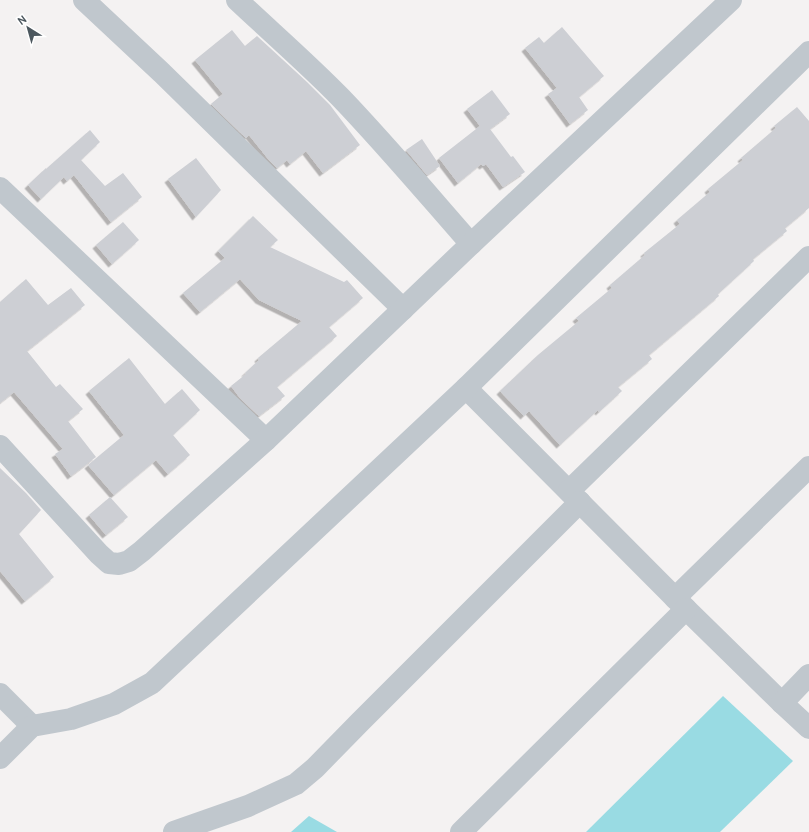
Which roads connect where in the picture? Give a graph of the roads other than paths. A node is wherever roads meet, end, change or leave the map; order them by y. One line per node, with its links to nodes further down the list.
1 (84, 0): 8 (street)
2 (237, 0): 6 (street)
3 (731, 0): 6 (street)
4 (809, 52): 9 (street)
5 (0, 188): 10 (street)
6 (470, 244): 8 (street)
7 (809, 257): 13 (street)
8 (403, 309): 10 (street)
9 (466, 388): 13 (street); 18 (street)
10 (266, 440): 11 (street)
11 (0, 446)
12 (809, 467): 14 (street)
13 (574, 497): 14 (street); 21 (street)
14 (681, 603): 17 (street); 22 (street)
15 (809, 675): 17 (street)
16 (0, 694): 18 (street)
17 (782, 702): 19 (street)
18 (32, 726): 20 (street)
19 (809, 728)
20 (0, 758)
21 (174, 832)
22 (461, 832)

